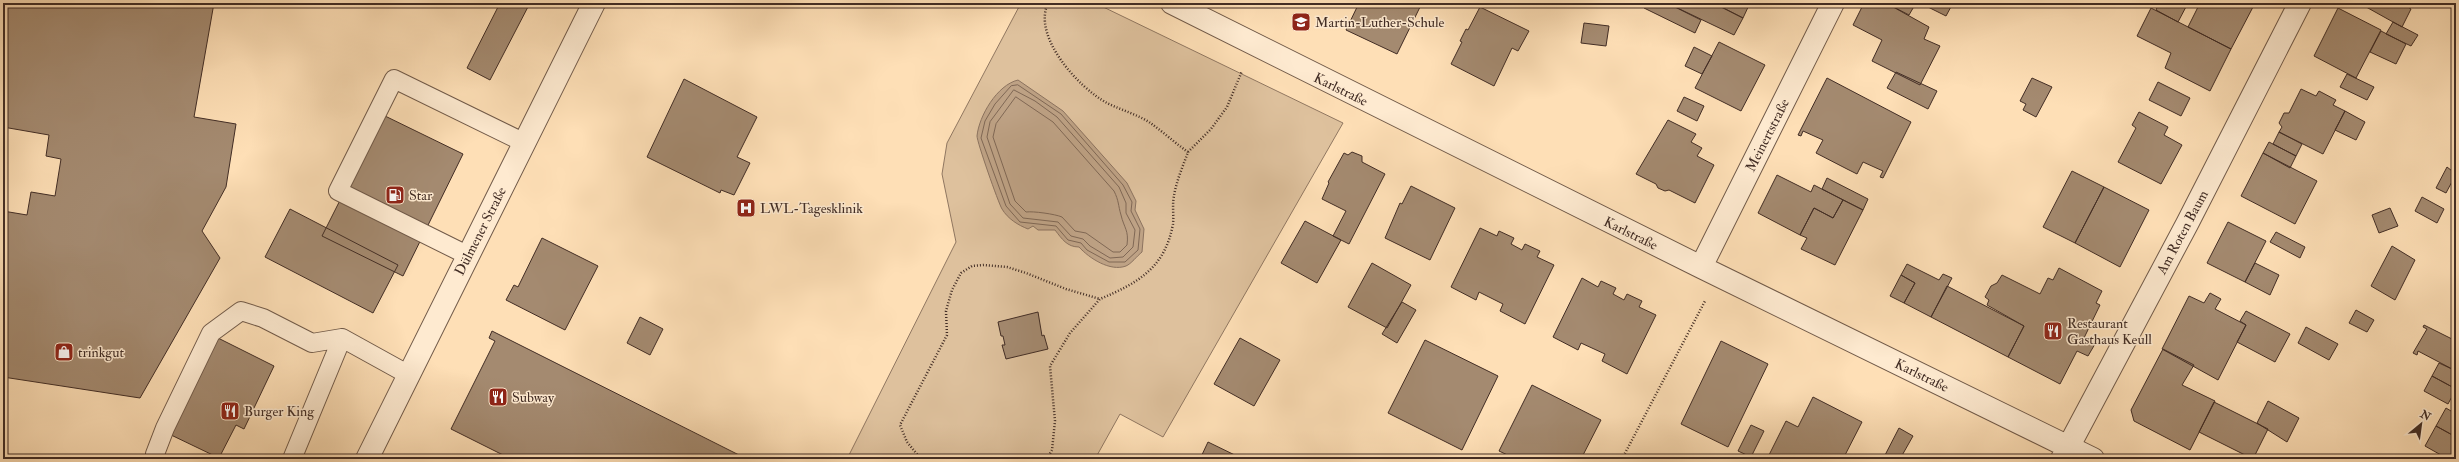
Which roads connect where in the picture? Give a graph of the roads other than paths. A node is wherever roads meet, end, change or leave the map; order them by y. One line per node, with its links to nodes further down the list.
1 (594, 3): 6 (street, Dülmener Straße)
2 (1172, 3): 5 (street, Karlstraße)
3 (1833, 3): 8 (street, Meinertstraße)
4 (2300, 3): 11 (street, Am Roten Baum)
5 (1195, 8): 8 (street, Karlstraße)
6 (525, 143): 7 (street, Dülmener Straße); 7 (lane)
7 (467, 255): 10 (street, Dülmener Straße)
8 (1701, 267): 11 (street, Karlstraße)
9 (342, 338): 10 (lane); 12 (lane); 13 (lane)
10 (409, 375): 14 (street, Dülmener Straße)
11 (2065, 453): 15 (street, Karlstraße)
12 (155, 459)
13 (292, 459)
14 (367, 459)
15 (2093, 459)

